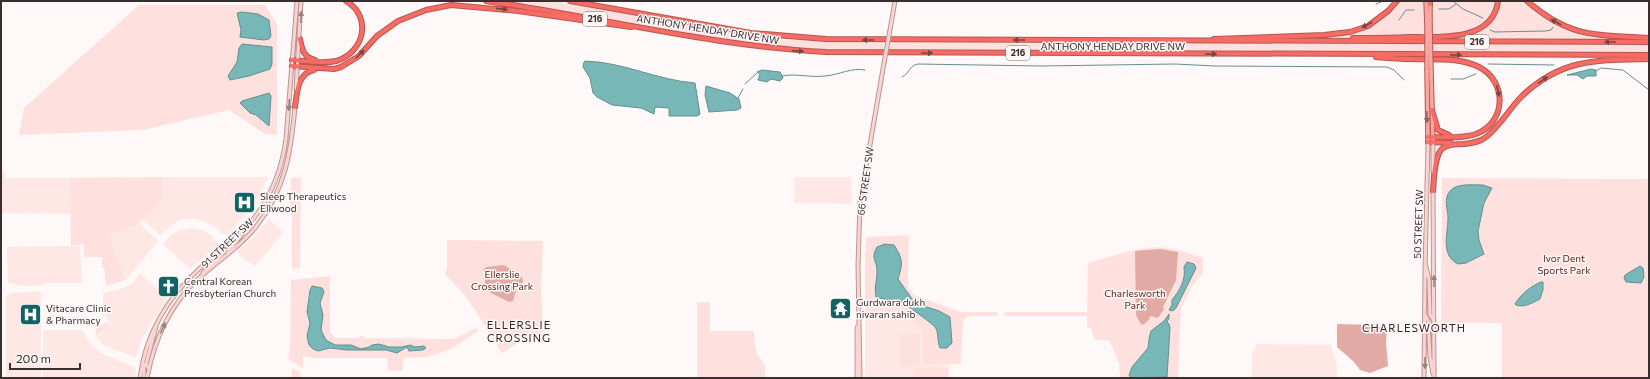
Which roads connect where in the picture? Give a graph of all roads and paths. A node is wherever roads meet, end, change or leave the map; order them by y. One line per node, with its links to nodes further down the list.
1 (297, 1): 20 (main road, 91 STREET SW)
2 (301, 1): 13 (main road, 91 STREET SW, one-way to 2)
3 (346, 1): 22 (highway)
4 (486, 1): 11 (highway, ANTHONY HENDAY DRIVE NW / 216)
5 (570, 1): 14 (highway, ANTHONY HENDAY DRIVE NW / 216, one-way to 5)
6 (895, 1): 47 (main road, 66 STREET SW, bridge)
7 (1397, 1): 14 (highway, one-way to 14)
8 (1498, 1): 15 (highway)
9 (1527, 1): 12 (highway, one-way to 9)
10 (1429, 2): 26 (main road, bridge)
11 (647, 28): 17 (highway, ANTHONY HENDAY DRIVE NW / 216, one-way to 17); 25 (highway, one-way to 11)
12 (1649, 38)
13 (300, 39): 21 (main road, 91 STREET SW); 22 (highway)
14 (1198, 41): 15 (highway, ANTHONY HENDAY DRIVE NW / 216)
15 (1306, 41): 16 (highway, ANTHONY HENDAY DRIVE NW / 216, one-way to 15)
16 (1649, 42)
17 (1333, 54): 18 (highway, ANTHONY HENDAY DRIVE NW / 216, one-way to 18); 30 (highway, one-way to 30)
18 (1649, 55)
19 (1649, 59): 32 (highway, one-way to 19)
20 (292, 60): 21 (highway); 23 (main road, 91 STREET SW)
21 (298, 60): 22 (highway); 24 (main road, 91 STREET SW)
22 (323, 62)
23 (292, 66): 24 (highway); 34 (main road, 91 STREET SW, one-way to 34)
24 (298, 66): 25 (highway); 27 (main road, 91 STREET SW)
25 (325, 68): 27 (highway)
26 (1429, 70): 28 (main road, 50 STREET SW); 29 (main road, 50 STREET SW, one-way to 29)
27 (295, 107): 36 (main road, 91 STREET SW)
28 (1432, 110): 29 (main road, 50 STREET SW); 30 (highway)
29 (1430, 137): 30 (highway); 31 (main road, 50 STREET SW)
30 (1461, 137)
31 (1430, 142): 32 (highway); 33 (main road, 50 STREET SW); 37 (main road, 50 STREET SW)
32 (1472, 144): 33 (highway)
33 (1433, 191): 40 (main road, 50 STREET SW, one-way to 33)
34 (253, 220): 35 (main road, 91 STREET SW); 36 (main road)
35 (227, 245): 38 (main road); 41 (main road, 91 STREET SW)
36 (228, 254): 38 (main road, 91 STREET SW)
37 (1425, 261): 39 (main road, 50 STREET SW); 40 (main road)
38 (198, 279): 43 (main road, 91 STREET SW, one-way to 38)
39 (1425, 315): 48 (main road, 50 STREET SW, one-way to 48); 49 (main road)
40 (1434, 320): 49 (main road, 50 STREET SW)
41 (156, 326): 42 (main road, 91 STREET SW); 43 (main road)
42 (143, 363): 44 (main road, 91 STREET SW); 45 (main road)
43 (149, 369): 46 (main road, 91 STREET SW)
44 (140, 378)
45 (144, 378)
46 (147, 378)
47 (859, 378)
48 (1424, 378)
49 (1434, 378)

